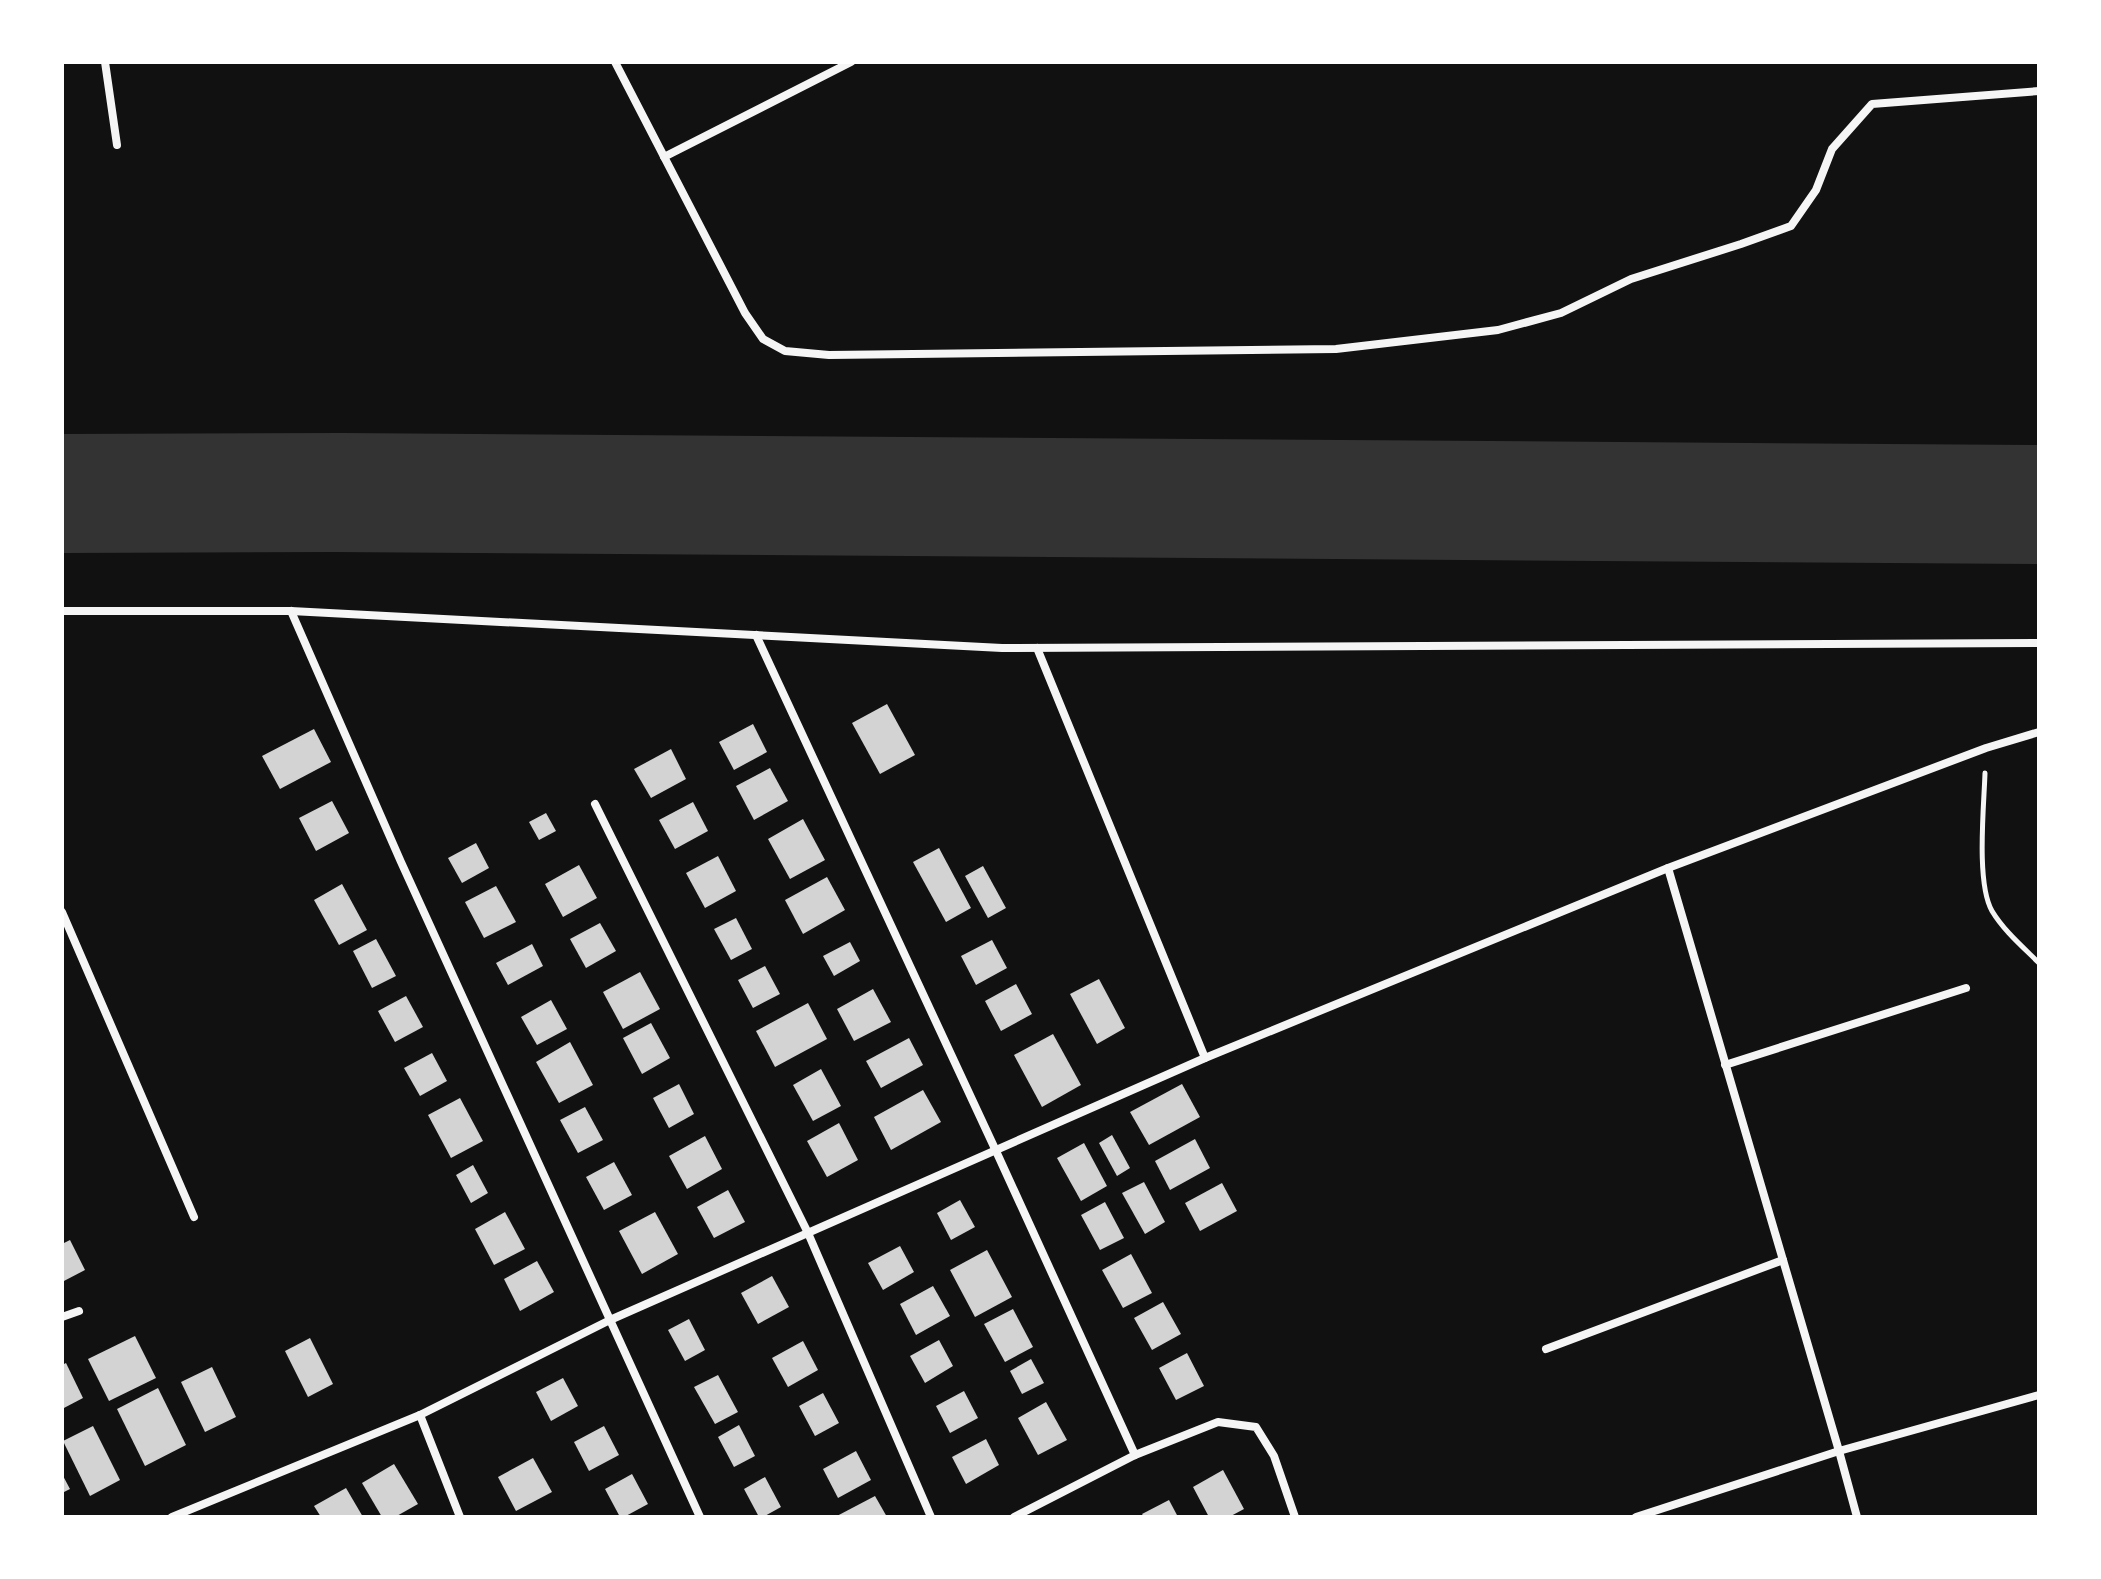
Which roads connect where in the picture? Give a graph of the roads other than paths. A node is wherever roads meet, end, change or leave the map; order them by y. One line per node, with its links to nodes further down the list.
1 (105, 62): 5 (street)
2 (615, 62): 6 (street)
3 (851, 62): 6 (street)
4 (2039, 91): 6 (street)
5 (117, 145)
6 (664, 157)
7 (62, 611): 8 (street)
8 (291, 611): 9 (street); 25 (street)
9 (756, 635): 11 (street); 19 (street)
10 (2039, 643): 11 (street)
11 (1037, 648): 17 (street)
12 (2039, 732): 14 (street)
13 (595, 804): 21 (street)
14 (1668, 868): 17 (street); 18 (street)
15 (62, 912): 20 (street)
16 (1966, 988): 18 (street)
17 (1205, 1058): 19 (street)
18 (1725, 1065): 22 (street)
19 (996, 1151): 21 (street); 30 (street)
20 (194, 1217)
21 (808, 1233): 25 (street); 34 (street)
22 (1783, 1260): 26 (street); 29 (street)
23 (79, 1311): 24 (street)
24 (62, 1317)
25 (610, 1320): 28 (street); 33 (street)
26 (1546, 1349)
27 (2039, 1395): 29 (street)
28 (420, 1415): 31 (street); 32 (street)
29 (1839, 1451): 37 (street); 38 (street)
30 (1135, 1455): 35 (street); 36 (street)
31 (172, 1517)
32 (460, 1517)
33 (700, 1517)
34 (931, 1517)
35 (1014, 1517)
36 (1295, 1517)
37 (1636, 1517)
38 (1857, 1517)

